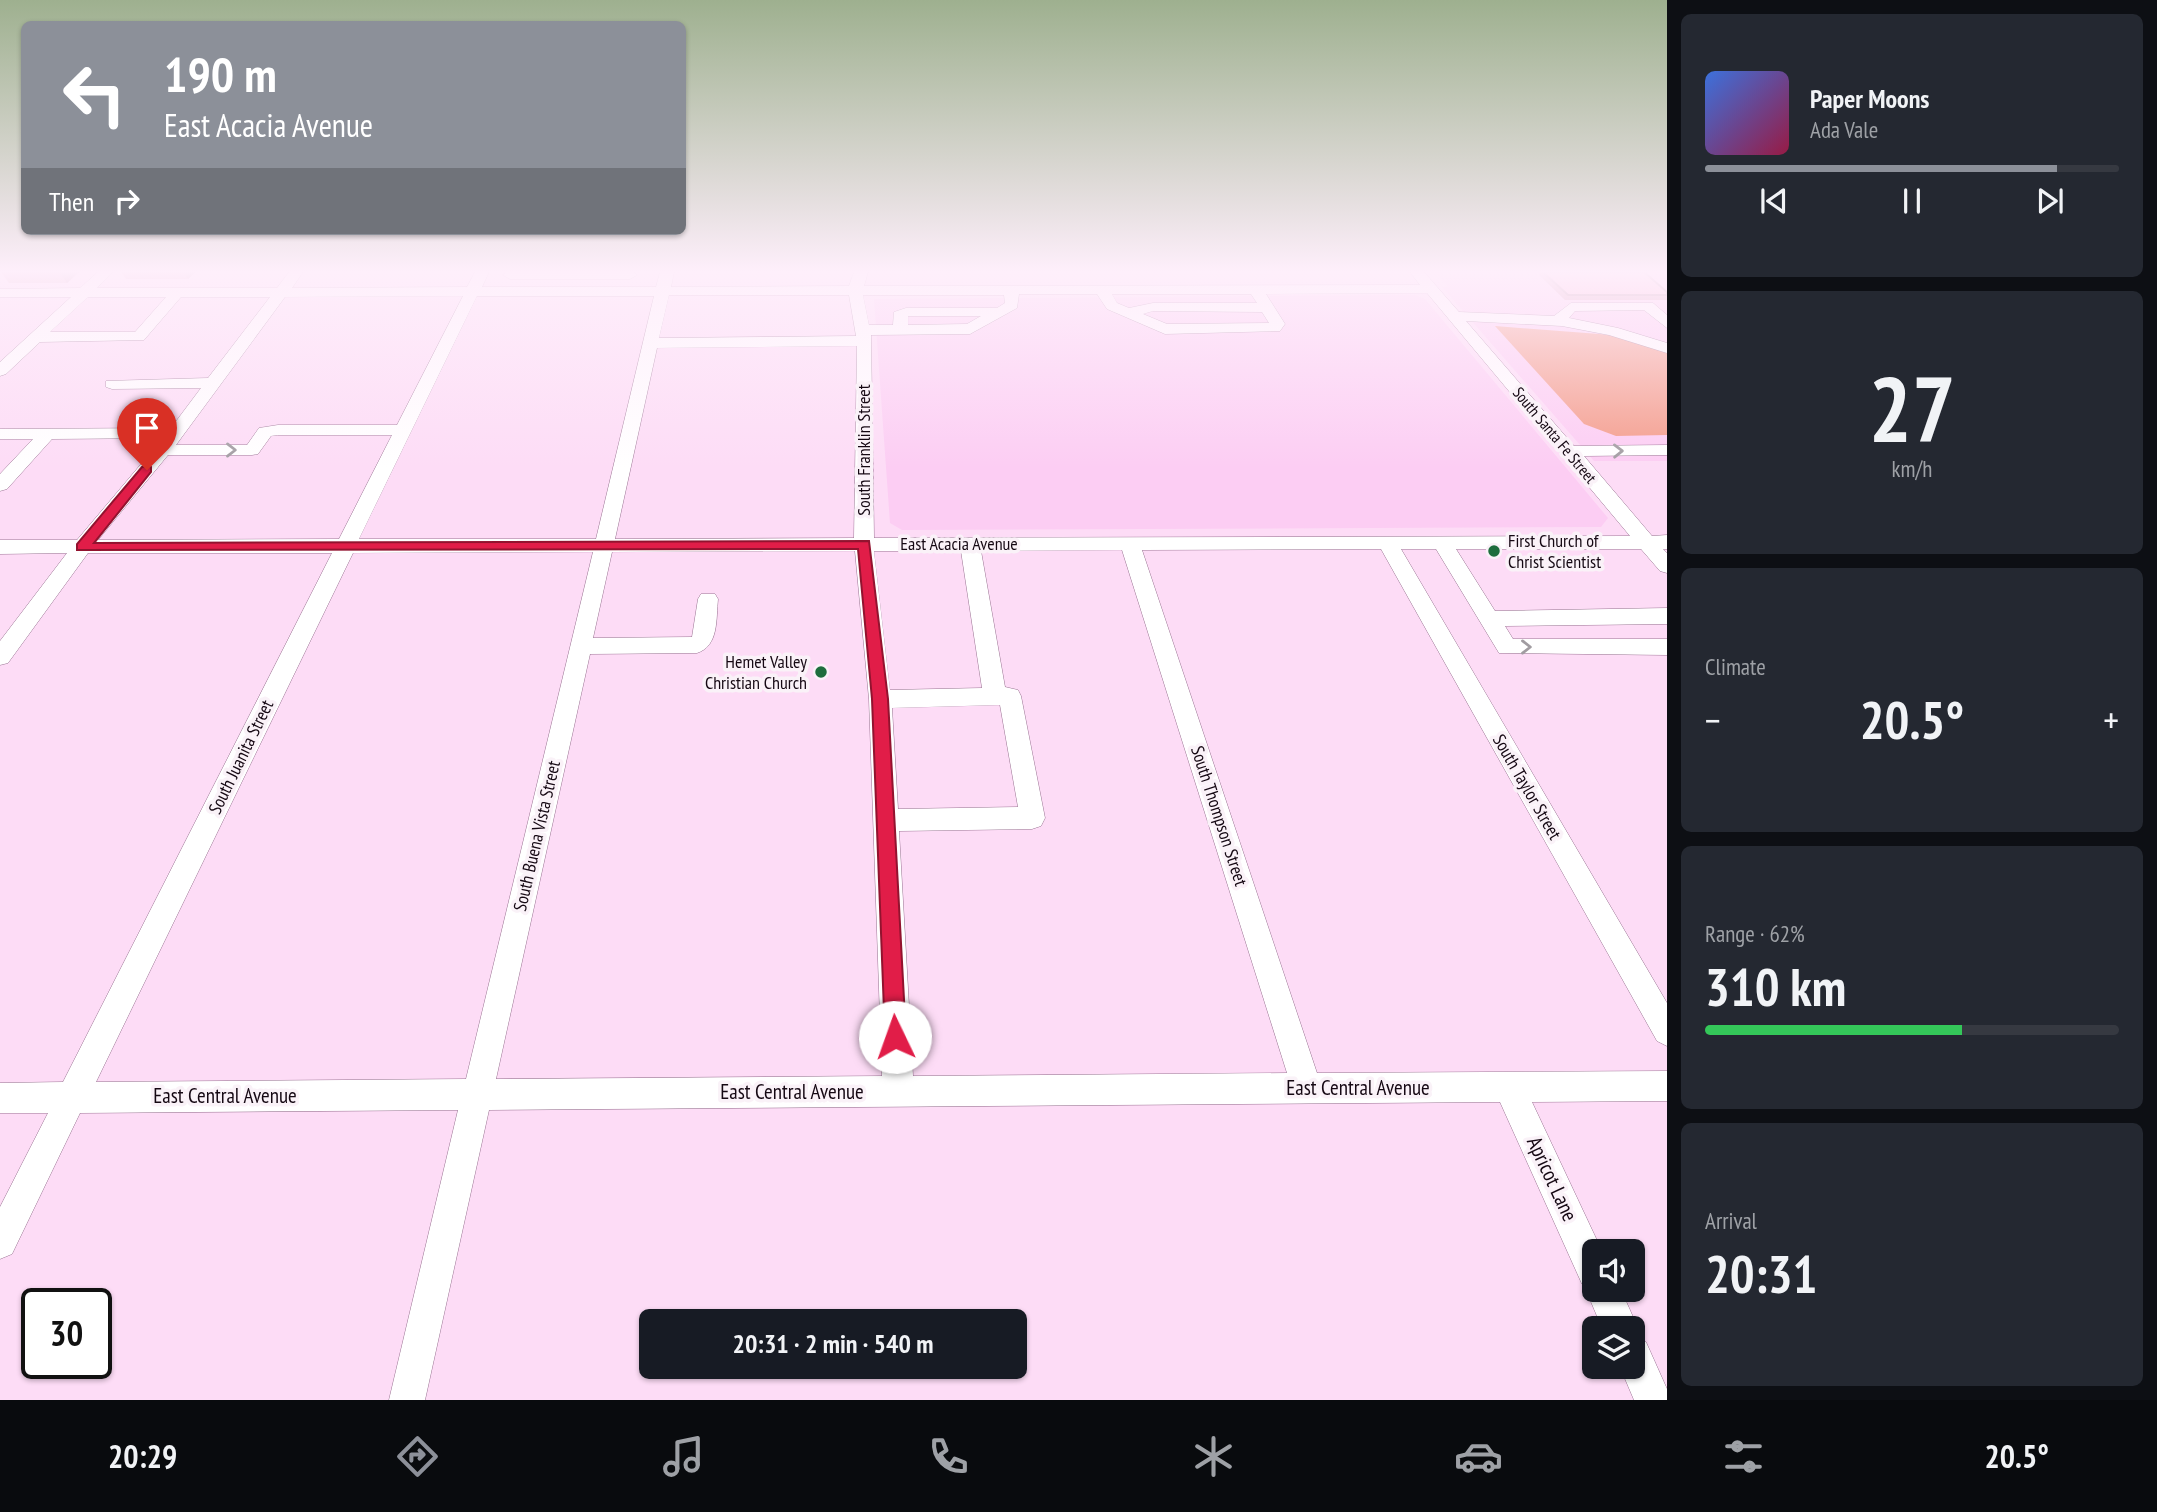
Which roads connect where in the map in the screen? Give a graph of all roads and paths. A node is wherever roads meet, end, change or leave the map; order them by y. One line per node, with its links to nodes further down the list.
1 (35, 337): 11 (street)
2 (247, 337): 12 (street)
3 (449, 337): 14 (street, South Juanita Street)
4 (651, 337): 9 (street, South Buena Vista Street)
5 (816, 337): 9 (street)
6 (864, 337): 31 (street, South Franklin Street)
7 (1472, 337): 20 (street, South Santa Fe Street)
8 (1640, 337): 10 (street)
9 (650, 342): 30 (street, South Buena Vista Street)
10 (1667, 348)
11 (0, 371)
12 (213, 383): 13 (street); 15 (street)
13 (112, 384)
14 (403, 430): 18 (street, one-way to 14); 34 (street, South Juanita Street)
15 (175, 433): 17 (street); 18 (street)
16 (0, 434): 17 (street)
17 (47, 434): 21 (street)
18 (163, 450): 33 (street)
19 (1667, 450): 20 (street, one-way to 19)
20 (1568, 451): 24 (street, South Santa Fe Street)
21 (27, 455): 22 (street); 23 (street)
22 (0, 456)
23 (0, 485)
24 (1646, 542): 25 (street, East Acacia Avenue); 27 (street, East Acacia Avenue); 35 (street, South Santa Fe Street)
25 (1667, 542)
26 (1387, 543): 27 (street, East Acacia Avenue); 29 (street, East Acacia Avenue); 45 (street, South Taylor Street)
27 (1442, 543): 38 (street)
28 (970, 544): 29 (street, East Acacia Avenue); 31 (street, East Acacia Avenue); 42 (street)
29 (1130, 544): 48 (street, South Thompson Street)
30 (603, 545): 31 (street, East Acacia Avenue); 34 (street, East Acacia Avenue); 39 (street, South Buena Vista Street)
31 (864, 545): 43 (street, South Franklin Street)
32 (0, 547): 33 (street, East Acacia Avenue)
33 (82, 547): 34 (street, East Acacia Avenue); 41 (street)
34 (346, 547): 52 (street, South Juanita Street)
35 (1667, 566)
36 (708, 599): 39 (street)
37 (1667, 616): 38 (street)
38 (1490, 619): 40 (street, one-way to 40)
39 (580, 646): 50 (street, South Buena Vista Street)
40 (1667, 647)
41 (0, 657)
42 (995, 696): 43 (street); 44 (street)
43 (880, 699): 44 (street, South Franklin Street)
44 (886, 820): 49 (street, South Franklin Street)
45 (1667, 1031)
46 (1667, 1086): 47 (street, East Central Avenue)
47 (1509, 1087): 48 (street, East Central Avenue); 54 (street, Apricot Lane)
48 (1307, 1088): 49 (street, East Central Avenue)
49 (898, 1091): 50 (street, East Central Avenue)
50 (478, 1094): 52 (street, East Central Avenue); 56 (street, South Buena Vista Street)
51 (0, 1098): 52 (street, East Central Avenue)
52 (72, 1098): 53 (street, South Juanita Street)
53 (0, 1242)
54 (1582, 1246)
55 (1644, 1379): 57 (street)
56 (407, 1400)
57 (1653, 1400)

